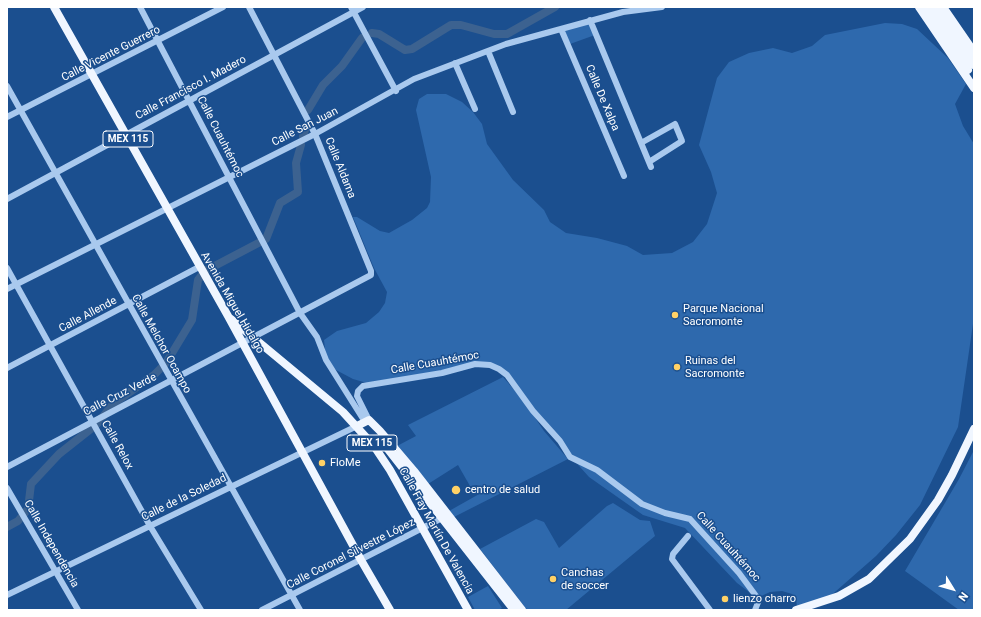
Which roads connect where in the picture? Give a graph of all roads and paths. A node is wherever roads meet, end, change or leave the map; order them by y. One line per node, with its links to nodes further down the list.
1 (54, 7): 21 (main road, Avenida Miguel Hidalgo / MEX 115)
2 (140, 7): 15 (street, Calle Cuauhtémoc)
3 (223, 7): 15 (street, Calle Vicente Guerrero)
4 (250, 7): 18 (street, Calle Aldama)
5 (364, 7): 12 (street, Calle Francisco I. Madero)
6 (662, 7): 11 (street, Calle San Juan)
7 (919, 7): 24 (main road)
8 (927, 7): 22 (main road)
9 (936, 7): 20 (main road)
10 (943, 7): 17 (main road)
11 (625, 9): 13 (street, Calle San Juan)
12 (352, 10): 18 (street, Calle Francisco I. Madero); 25 (street)
13 (590, 20): 14 (street, Calle San Juan); 33 (street)
14 (561, 29): 16 (street, Calle San Juan); 35 (street, Calle De Xalpa)
15 (158, 41): 21 (street, Calle Vicente Guerrero); 26 (street, Calle Cuauhtémoc)
16 (488, 51): 19 (street, Calle San Juan); 29 (street)
17 (974, 52)
18 (275, 54): 26 (street, Calle Francisco I. Madero); 32 (street, Calle Aldama)
19 (456, 63): 25 (street, Calle San Juan); 27 (street)
20 (974, 65)
21 (92, 74): 28 (street, Calle Vicente Guerrero); 31 (main road, Avenida Miguel Hidalgo / MEX 115)
22 (973, 78)
23 (7, 86): 28 (street, Calle Melchor Ocampo)
24 (974, 88)
25 (396, 90): 32 (street, Calle San Juan)
26 (189, 100): 31 (street, Calle Francisco I. Madero); 36 (street, Calle Cuauhtémoc)
27 (475, 109)
28 (20, 111): 30 (street, Calle Vicente Guerrero); 34 (street, Calle Melchor Ocampo)
29 (513, 112)
30 (7, 118)
31 (125, 134): 34 (street, Calle Francisco I. Madero); 38 (main road, Avenida Miguel Hidalgo / MEX 115)
32 (315, 134): 36 (street, Calle San Juan); 42 (street, Calle Aldama)
33 (641, 143): 33 (street)
34 (54, 173): 37 (street, Calle Francisco I. Madero); 39 (street, Calle Melchor Ocampo)
35 (624, 176)
36 (228, 177): 38 (street, Calle San Juan); 46 (street, Calle Cuauhtémoc)
37 (7, 199)
38 (167, 209): 39 (street, Calle San Juan); 41 (main road, Avenida Miguel Hidalgo / MEX 115)
39 (95, 245): 43 (street, Calle San Juan); 45 (street, Calle Melchor Ocampo)
40 (7, 268): 43 (street, Calle Relox)
41 (202, 272): 45 (street, Calle Allende); 47 (main road, Avenida Miguel Hidalgo / MEX 115)
42 (371, 275): 46 (street, Calle Cruz Verde)
43 (16, 284): 44 (street, Calle San Juan); 50 (street, Calle Relox)
44 (7, 289)
45 (128, 305): 50 (street, Calle Allende); 52 (street, Calle Melchor Ocampo)
46 (300, 313): 48 (street, Calle Cruz Verde); 53 (street, Calle Cuauhtémoc)
47 (228, 316): 48 (main road, Calle Fray Martín De Valencia / MEX 115); 49 (main road, Avenida Miguel Hidalgo / MEX 115)
48 (255, 338): 49 (street, Calle Cruz Verde); 55 (main road, Calle Fray Martín De Valencia / MEX 115)
49 (243, 344): 52 (street, Calle Cruz Verde); 57 (main road, Avenida Miguel Hidalgo / MEX 115)
50 (51, 346): 51 (street, Calle Allende); 54 (street, Calle Relox)
51 (7, 368)
52 (170, 381): 54 (street, Calle Cruz Verde); 60 (street, Calle Melchor Ocampo)
53 (367, 421): 55 (main road, Calle de la Soledad); 61 (main road, Calle Cuauhtémoc); 79 (street, Calle Cuauhtémoc)
54 (96, 424): 58 (street, Calle Cruz Verde); 62 (street, Calle Relox)
55 (357, 426): 57 (street, Calle de la Soledad); 63 (main road, Calle Fray Martín De Valencia / MEX 115)
56 (974, 428): 80 (main road)
57 (303, 452): 60 (street, Calle de la Soledad); 65 (main road, Avenida Miguel Hidalgo / MEX 115)
58 (7, 467)
59 (7, 488): 66 (street, Calle Independencia)
60 (230, 488): 62 (street, Calle de la Soledad); 68 (street, Calle Melchor Ocampo)
61 (446, 516): 63 (street, Calle Coronel Silvestre López); 69 (main road, Calle Cuauhtémoc)
62 (150, 526): 66 (street, Calle de la Soledad); 71 (street, Calle Relox)
63 (423, 528): 65 (street, Calle Coronel Silvestre López); 75 (main road, Calle Fray Martín De Valencia / MEX 115)
64 (688, 536): 78 (street)
65 (361, 560): 68 (street, Calle Coronel Silvestre López); 74 (main road, Avenida Miguel Hidalgo / MEX 115)
66 (56, 571): 67 (street, Calle de la Soledad); 70 (street, Calle Independencia)
67 (7, 595)
68 (291, 595): 72 (street, Calle Coronel Silvestre López); 73 (street, Calle Melchor Ocampo)
69 (507, 595): 76 (main road, Calle Cuauhtémoc); 77 (main road, Calle Cuauhtémoc)
70 (78, 610)
71 (201, 610)
72 (262, 610)
73 (300, 610)
74 (390, 610)
75 (468, 610)
76 (514, 610)
77 (522, 610)
78 (710, 610)
79 (755, 610)
80 (796, 610)

